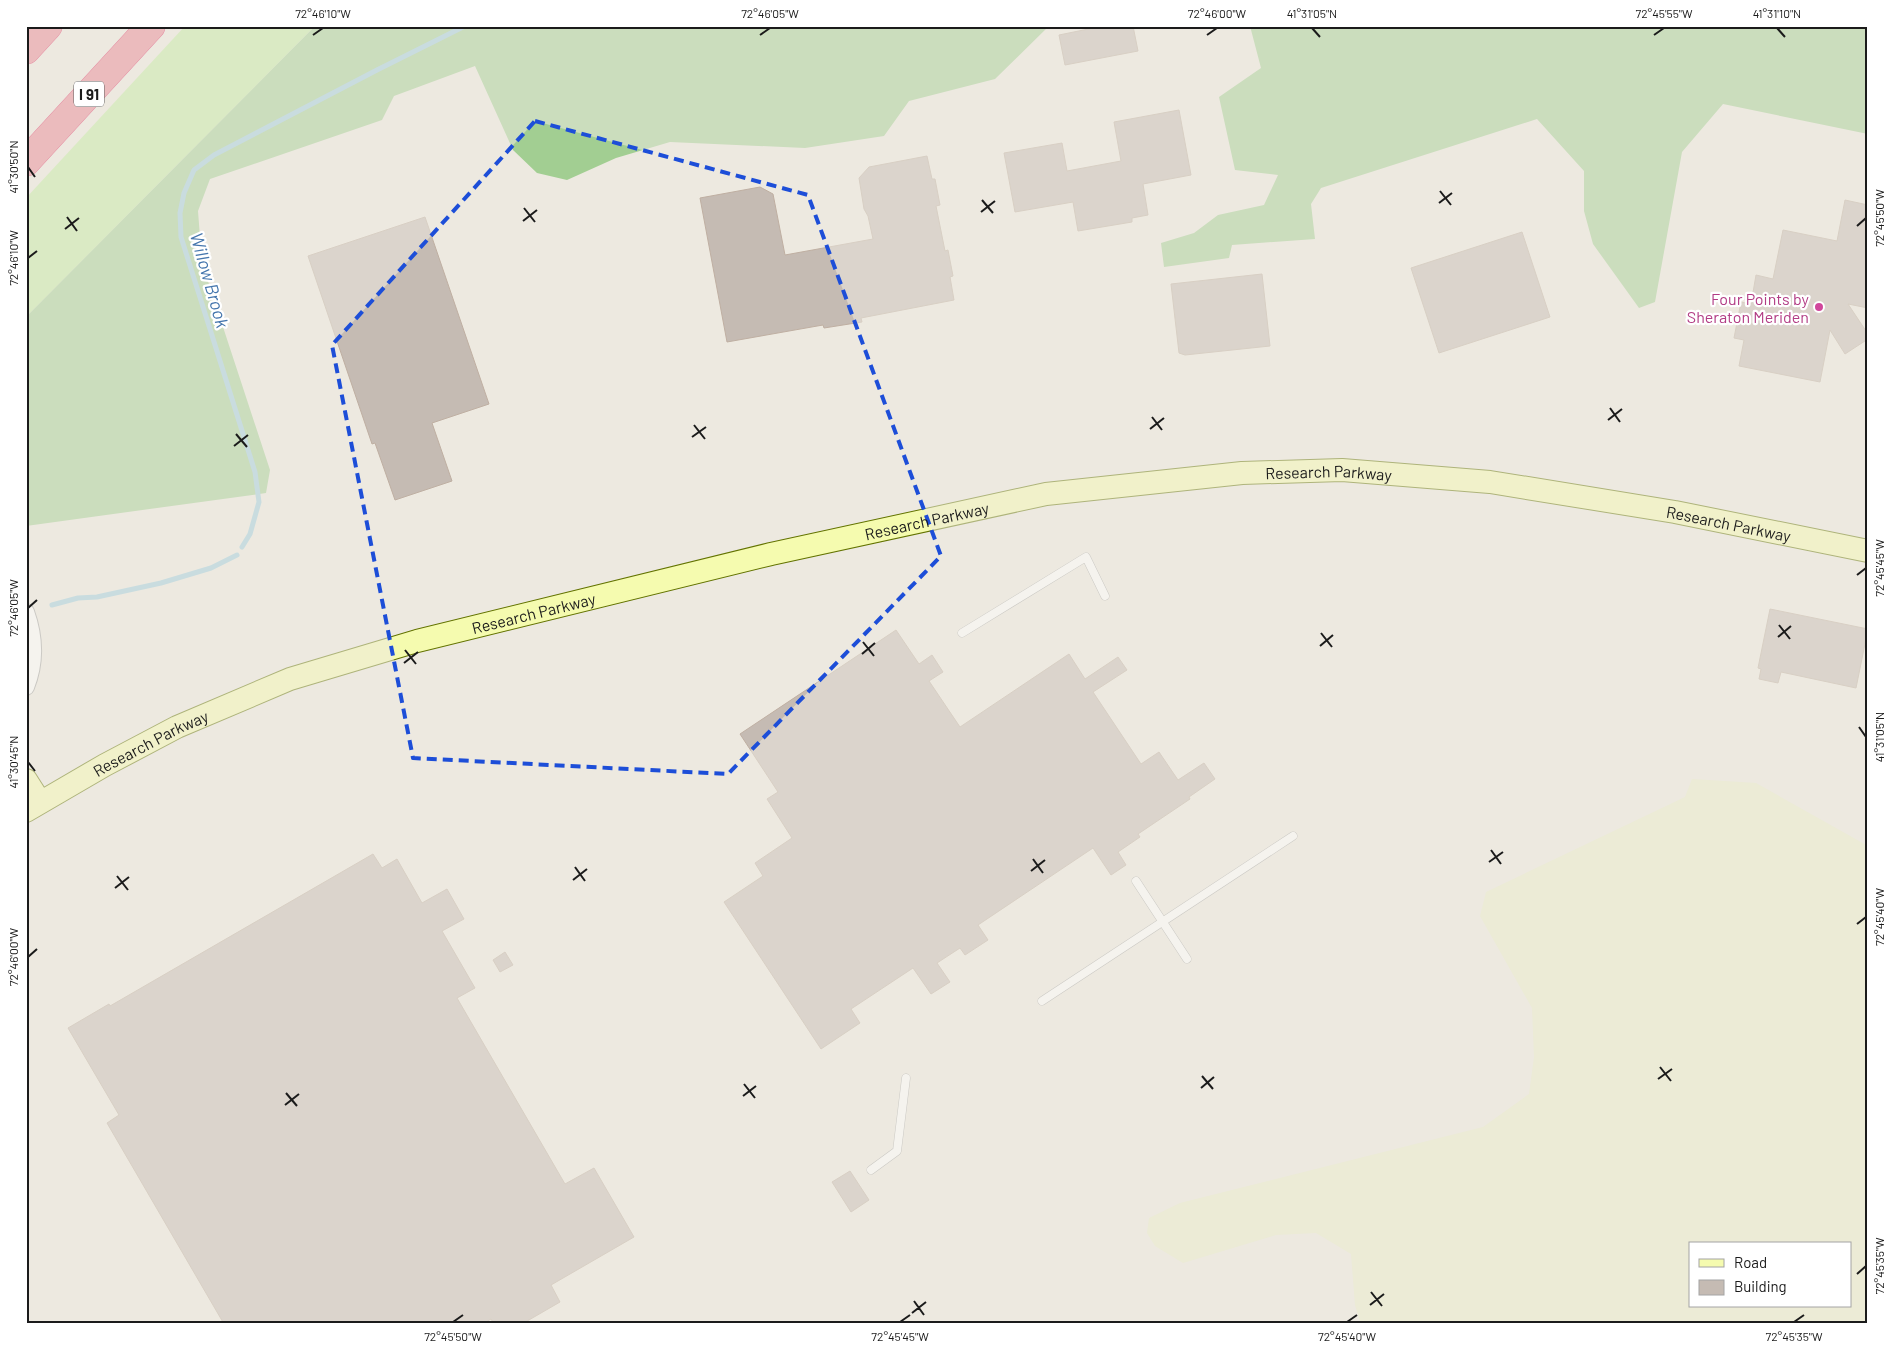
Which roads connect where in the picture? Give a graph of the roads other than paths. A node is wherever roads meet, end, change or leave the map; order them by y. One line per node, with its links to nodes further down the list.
1 (48, 26): 3 (highway)
2 (151, 26): 4 (highway, I 91)
3 (26, 50)
4 (26, 162)
5 (1868, 551): 11 (main road, Research Parkway)
6 (1105, 596): 8 (lane)
7 (26, 612): 9 (street)
8 (962, 633)
9 (26, 687)
10 (26, 780): 11 (main road)
11 (33, 806)
12 (1293, 836): 14 (lane)
13 (1136, 882): 14 (lane)
14 (1163, 922): 15 (lane); 16 (lane)
15 (1187, 959)
16 (1042, 1001)
17 (906, 1078): 18 (lane)
18 (870, 1170)

